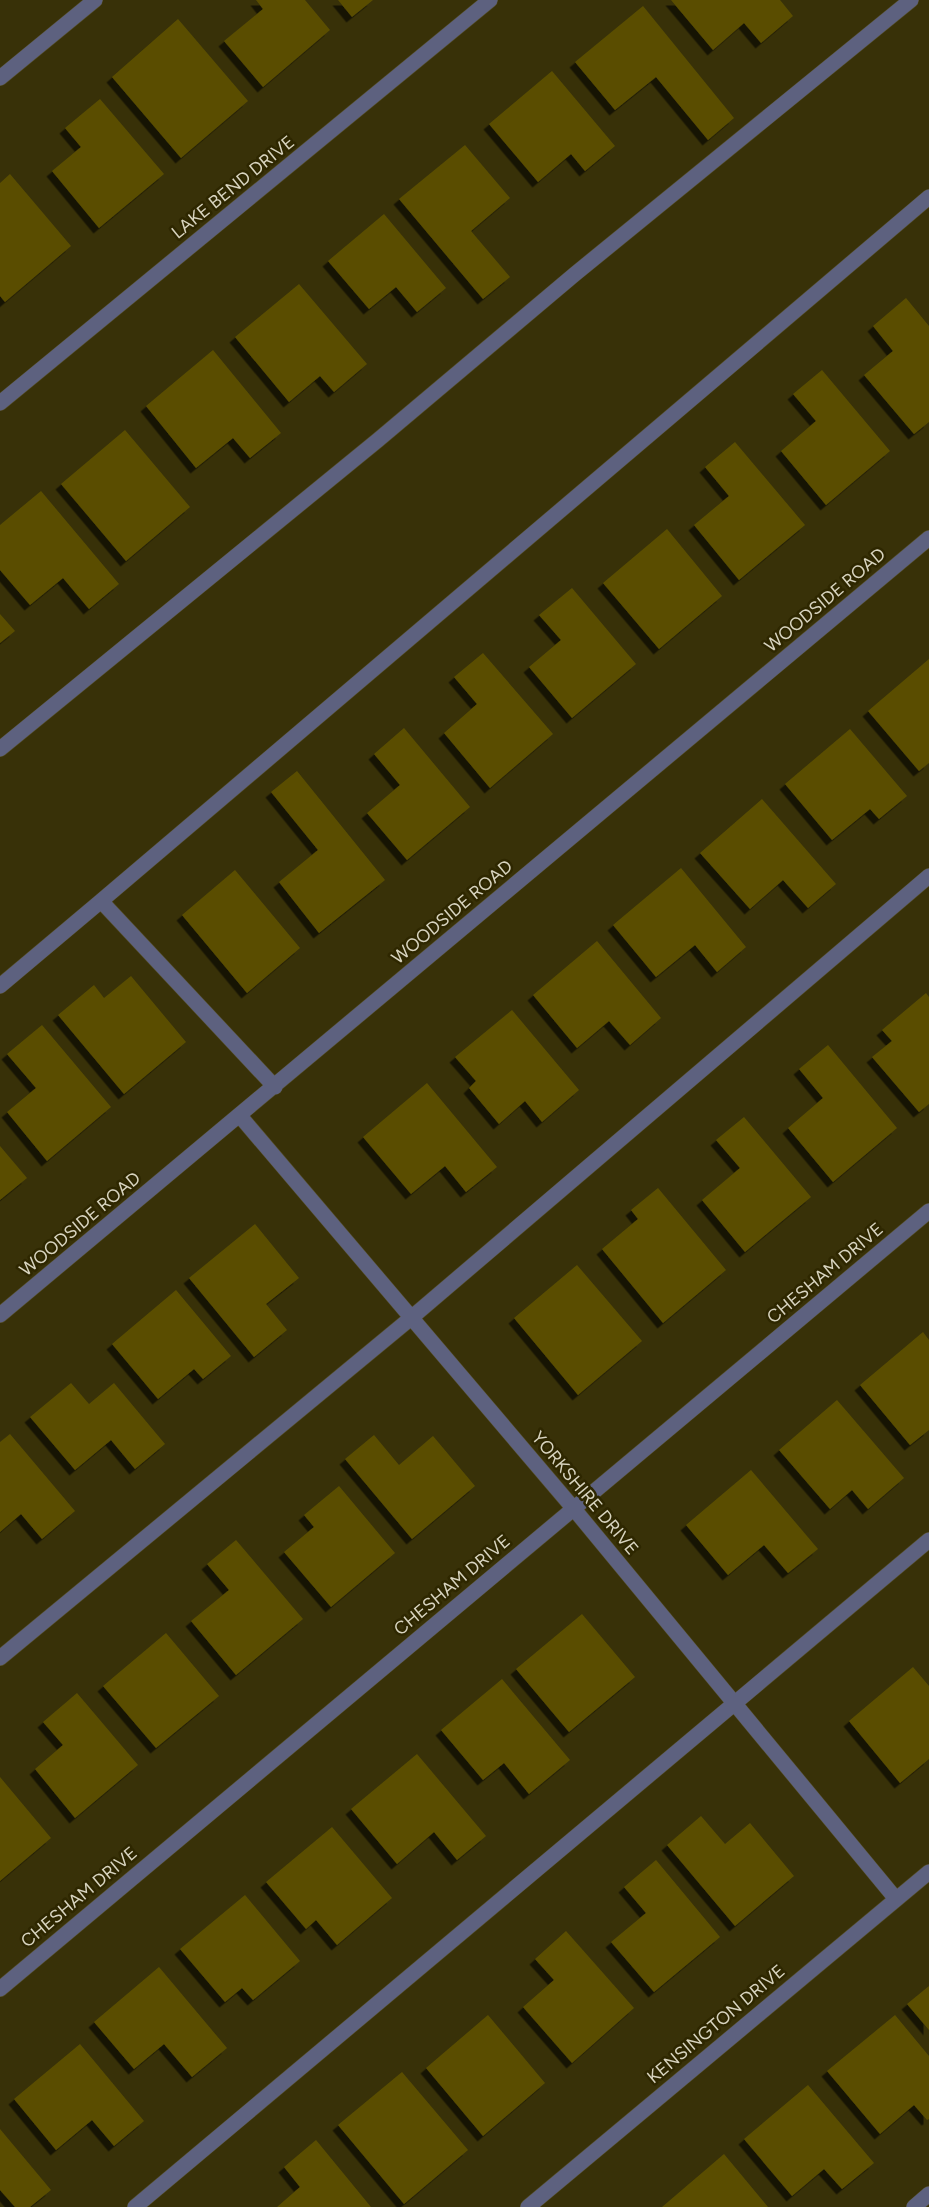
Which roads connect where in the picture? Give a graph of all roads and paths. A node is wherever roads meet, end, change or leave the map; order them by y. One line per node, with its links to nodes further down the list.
1 (95, 0): 4 (street)
2 (490, 0): 6 (street, LAKE BEND DRIVE)
3 (911, 0): 8 (street)
4 (0, 78)
5 (929, 197): 10 (street)
6 (0, 403)
7 (929, 538): 12 (street, WOODSIDE ROAD)
8 (0, 748)
9 (929, 876): 16 (street)
10 (101, 901): 11 (street); 12 (street)
11 (0, 986)
12 (275, 1087): 13 (street, WOODSIDE ROAD)
13 (240, 1116): 15 (street, WOODSIDE ROAD); 16 (street, YORKSHIRE DRIVE)
14 (929, 1211): 17 (street, CHESHAM DRIVE)
15 (0, 1315)
16 (411, 1318): 17 (street, YORKSHIRE DRIVE); 19 (street)
17 (574, 1509): 20 (street, YORKSHIRE DRIVE); 23 (street, CHESHAM DRIVE)
18 (929, 1540): 20 (street)
19 (0, 1658)
20 (734, 1703): 22 (street, YORKSHIRE DRIVE); 25 (street)
21 (929, 1872): 22 (street, KENSINGTON DRIVE)
22 (896, 1899): 26 (street, KENSINGTON DRIVE)
23 (0, 1989)
24 (929, 2194): 27 (street)
25 (135, 2207)
26 (528, 2207)
27 (914, 2207)

